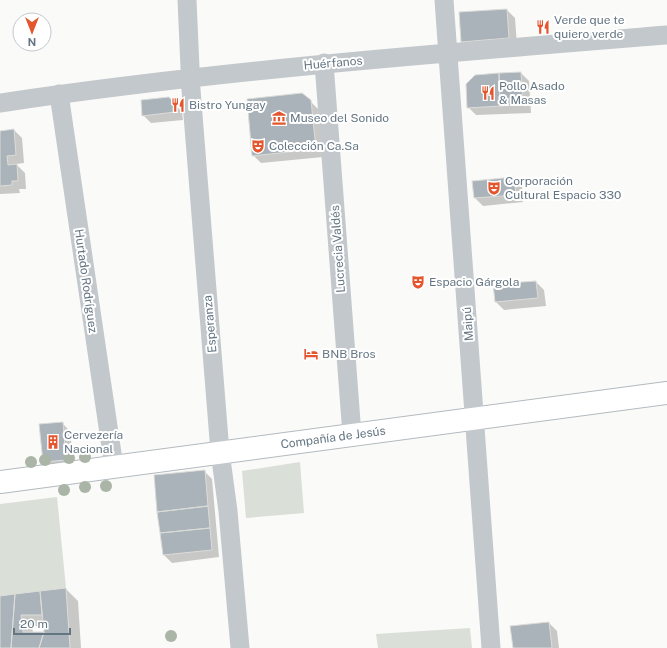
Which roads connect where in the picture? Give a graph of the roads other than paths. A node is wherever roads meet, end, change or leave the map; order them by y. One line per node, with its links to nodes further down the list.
1 (187, 0): 6 (street, Esperanza)
2 (444, 0): 4 (street, Maipú)
3 (667, 35): 4 (street, Huérfanos)
4 (448, 53): 5 (street, Huérfanos); 10 (street, Maipú)
5 (324, 63): 6 (street, Huérfanos); 11 (street, Lucrecia Valdés)
6 (191, 77): 7 (street, Huérfanos); 12 (street, Esperanza)
7 (59, 94): 8 (street, Huérfanos); 13 (street, Hurtado Rodríguez)
8 (0, 103)
9 (667, 393): 10 (street, Compañía de Jesús)
10 (475, 419): 11 (street, Compañía de Jesús); 16 (street, Maipú)
11 (352, 435): 12 (street, Compañía de Jesús)
12 (220, 452): 13 (street, Compañía de Jesús); 15 (street, Esperanza)
13 (114, 467): 14 (street, Compañía de Jesús)
14 (0, 482)
15 (240, 648)
16 (491, 648)

